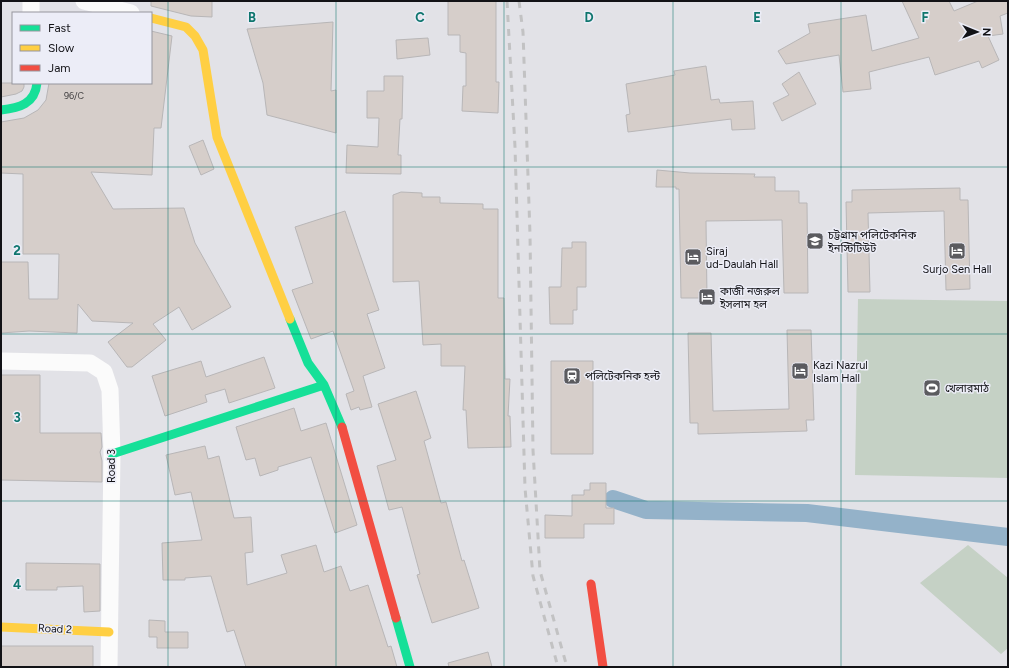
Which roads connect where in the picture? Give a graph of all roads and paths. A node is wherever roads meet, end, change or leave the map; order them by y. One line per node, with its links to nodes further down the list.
1 (31, 1): 3 (street)
2 (84, 1): 4 (street)
3 (31, 12)
4 (127, 12)
5 (152, 18): 9 (street)
6 (36, 84): 7 (street)
7 (1, 110)
8 (1, 361): 10 (street, Road 3)
9 (324, 385): 10 (street); 15 (street)
10 (112, 454): 13 (street, Road 3)
11 (590, 584): 16 (street)
12 (1, 627): 13 (street, Road 2)
13 (109, 632): 14 (street, Road 3)
14 (109, 667)
15 (410, 667)
16 (603, 667)

